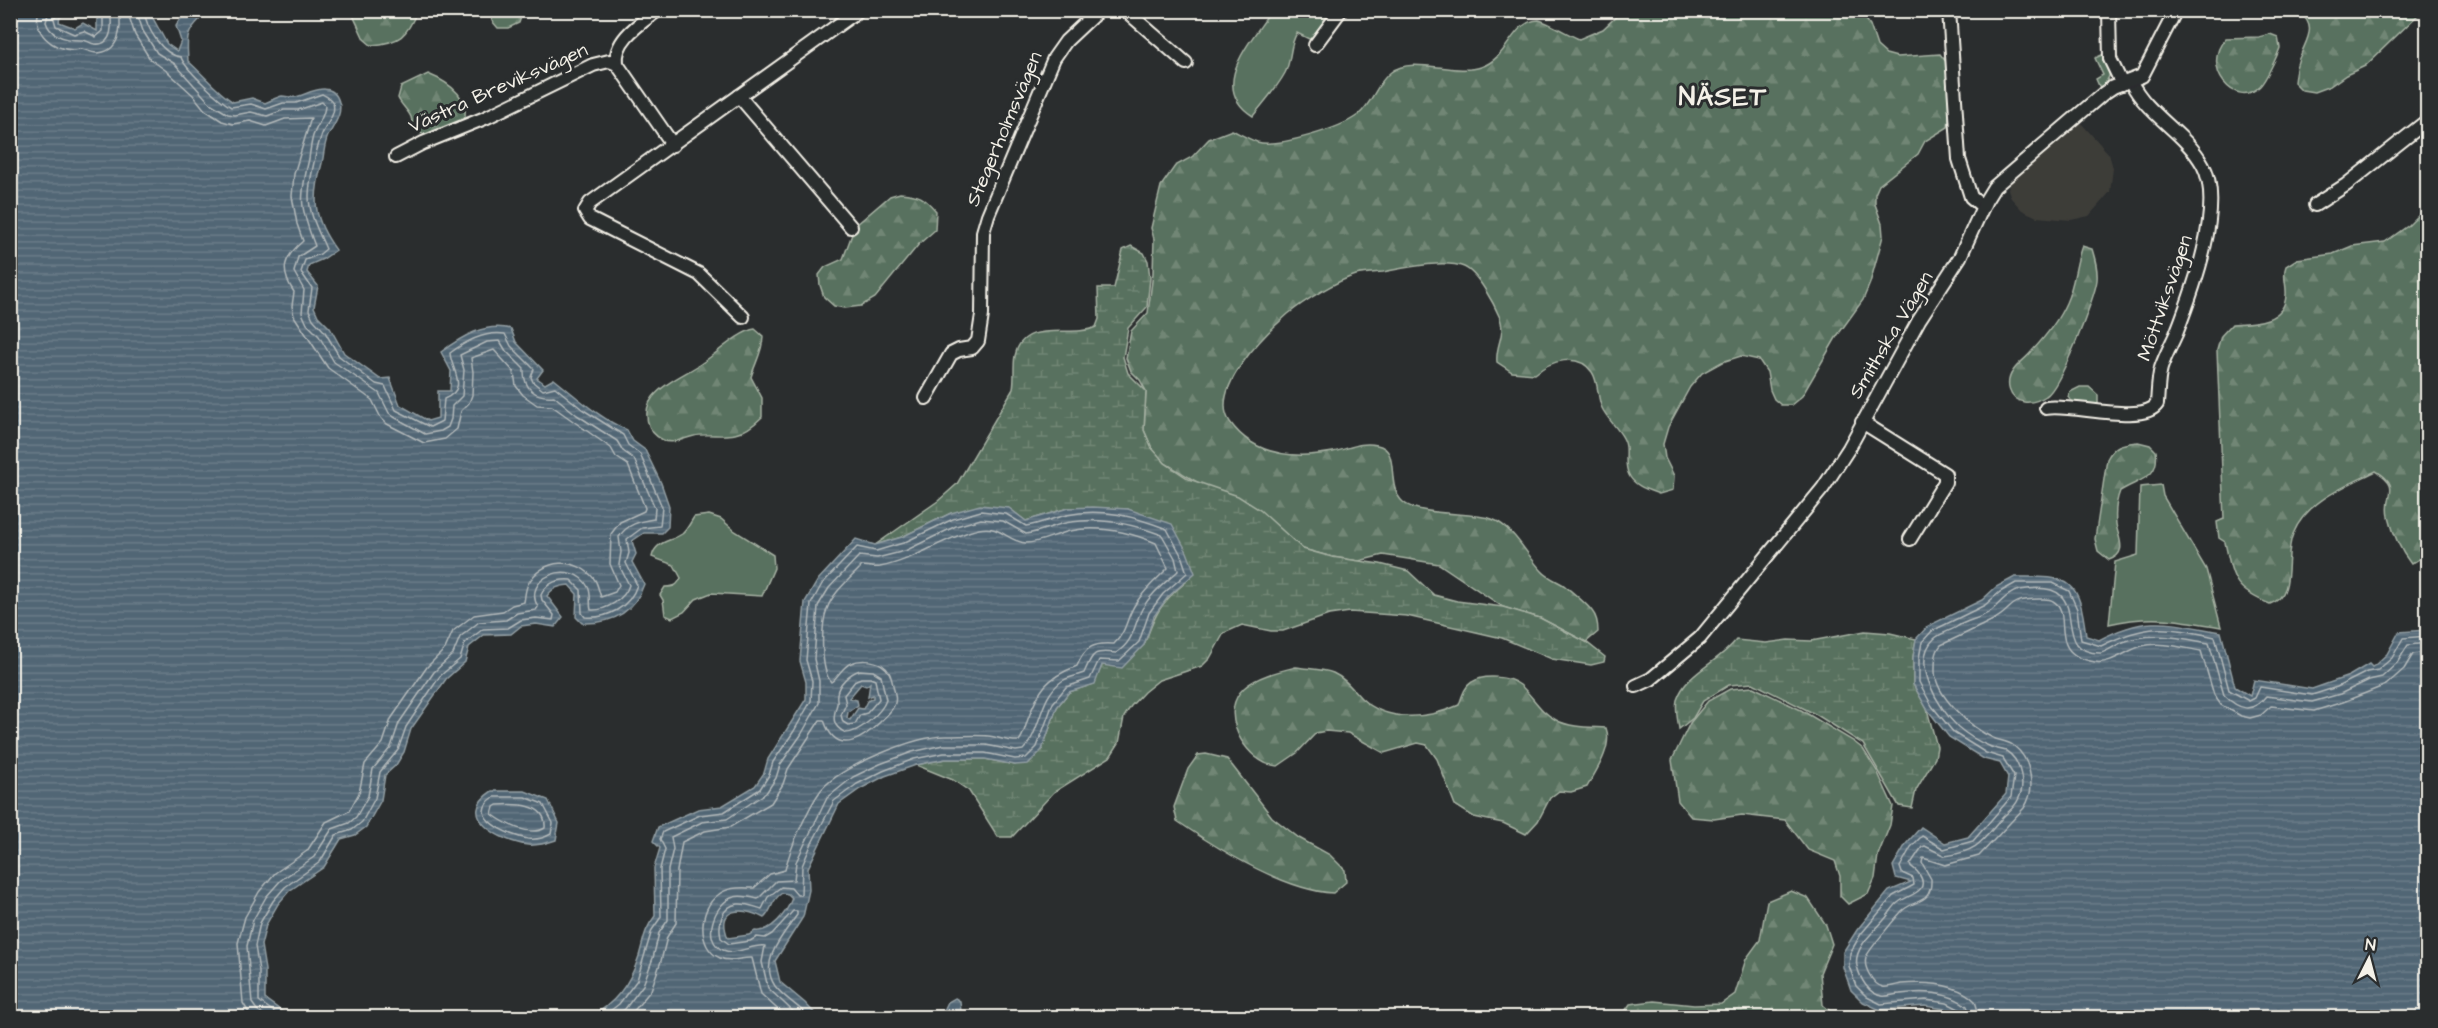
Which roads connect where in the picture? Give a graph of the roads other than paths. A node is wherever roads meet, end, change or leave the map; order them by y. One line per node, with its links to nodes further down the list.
1 (658, 10): 11 (street, Västra Breviksvägen)
2 (859, 10): 13 (street)
3 (1099, 10): 21 (street, Stegerholmsvägen)
4 (1125, 10): 10 (street)
5 (1341, 10): 9 (street)
6 (1949, 10): 18 (street)
7 (2109, 10): 12 (street)
8 (2176, 10): 12 (street, Smithska Vägen)
9 (1315, 45)
10 (1186, 63)
11 (617, 64): 15 (street, Västra Breviksvägen); 16 (street, Västra Breviksvägen)
12 (2127, 83): 18 (street, Smithska Vägen); 22 (street, Möttviksvägen)
13 (739, 96): 15 (street); 19 (street)
14 (2427, 120): 17 (street)
15 (674, 144): 20 (street)
16 (396, 157)
17 (2315, 205)
18 (1983, 207): 23 (street, Smithska Vägen)
19 (850, 227)
20 (743, 317)
21 (926, 398)
22 (2046, 408)
23 (1862, 422): 24 (street); 25 (street, Smithska Vägen)
24 (1910, 539)
25 (1636, 686)

